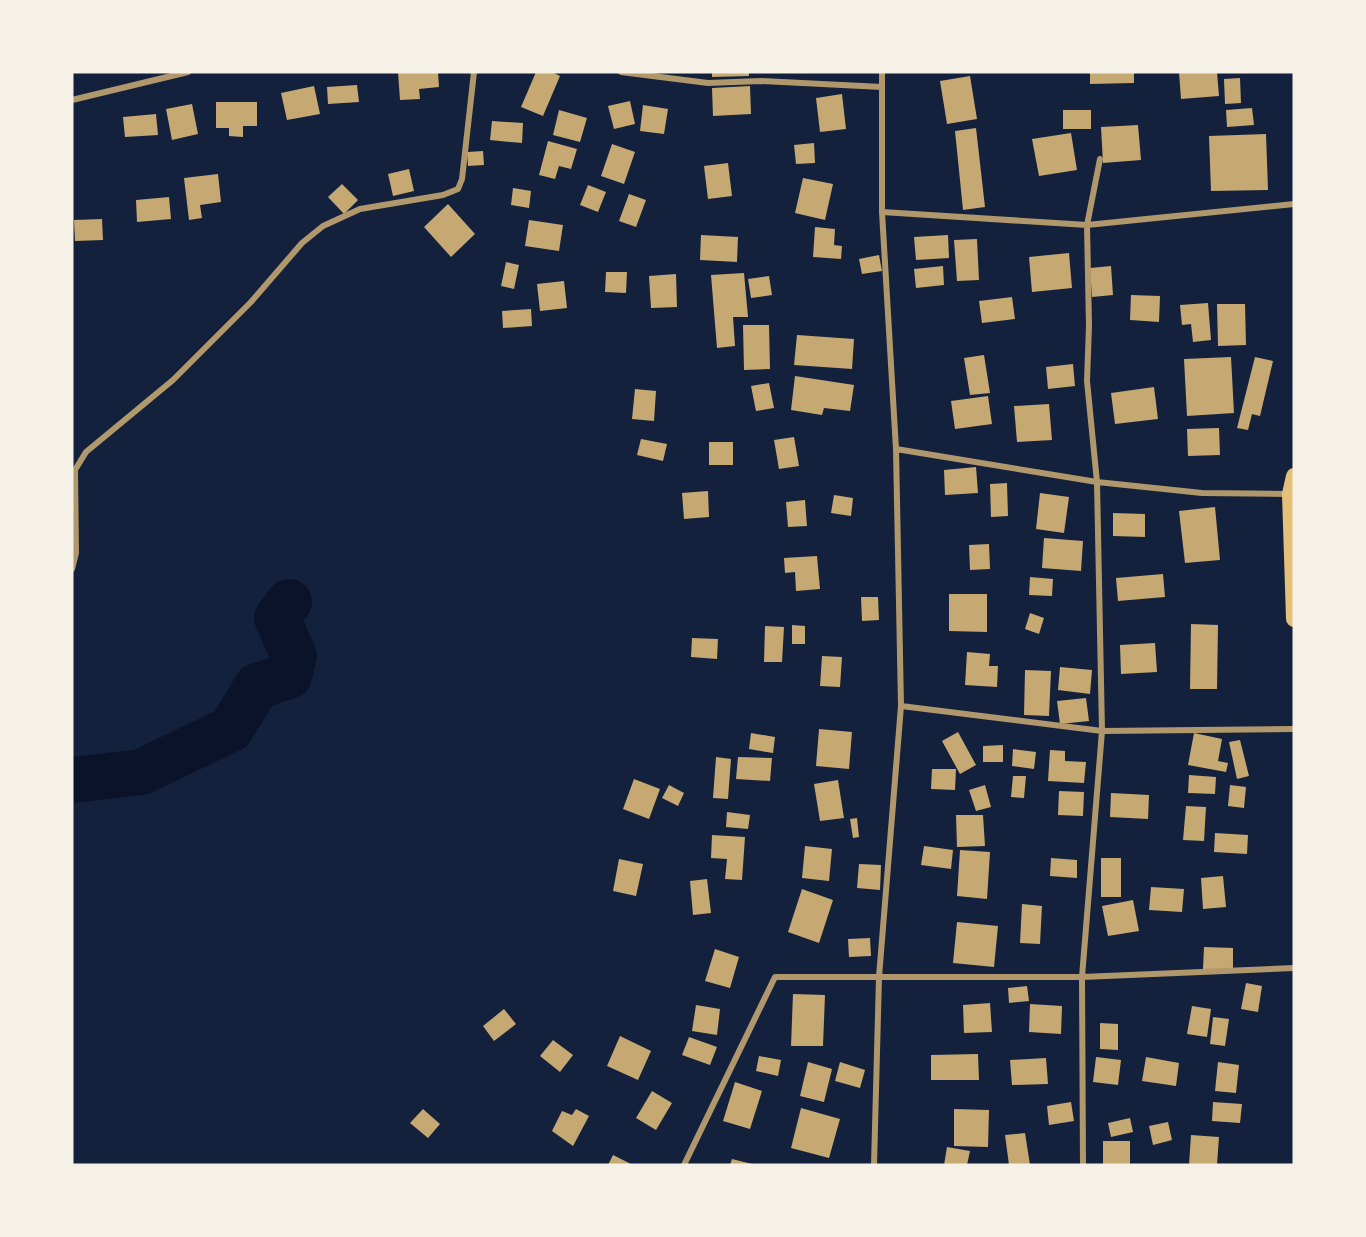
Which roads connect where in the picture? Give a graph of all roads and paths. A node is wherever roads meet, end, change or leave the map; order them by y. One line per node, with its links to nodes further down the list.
1 (188, 72): 6 (street)
2 (474, 72): 15 (street)
3 (621, 72): 5 (street)
4 (882, 72): 5 (street)
5 (882, 87): 9 (street)
6 (72, 100)
7 (1100, 159): 10 (street)
8 (1294, 204): 10 (street)
9 (882, 212): 10 (street); 11 (street)
10 (1087, 225): 13 (street)
11 (896, 449): 13 (street); 18 (street)
12 (1294, 476): 14 (highway)
13 (1097, 482): 14 (street); 20 (street)
14 (1292, 497): 17 (highway)
15 (74, 512): 16 (street)
16 (72, 569)
17 (1294, 618)
18 (900, 706): 20 (street); 22 (street)
19 (1294, 729): 20 (street)
20 (1102, 732): 23 (street)
21 (1294, 968): 23 (street)
22 (879, 977): 23 (street); 24 (street); 25 (street)
23 (1082, 977): 26 (street)
24 (684, 1165)
25 (874, 1165)
26 (1083, 1165)

